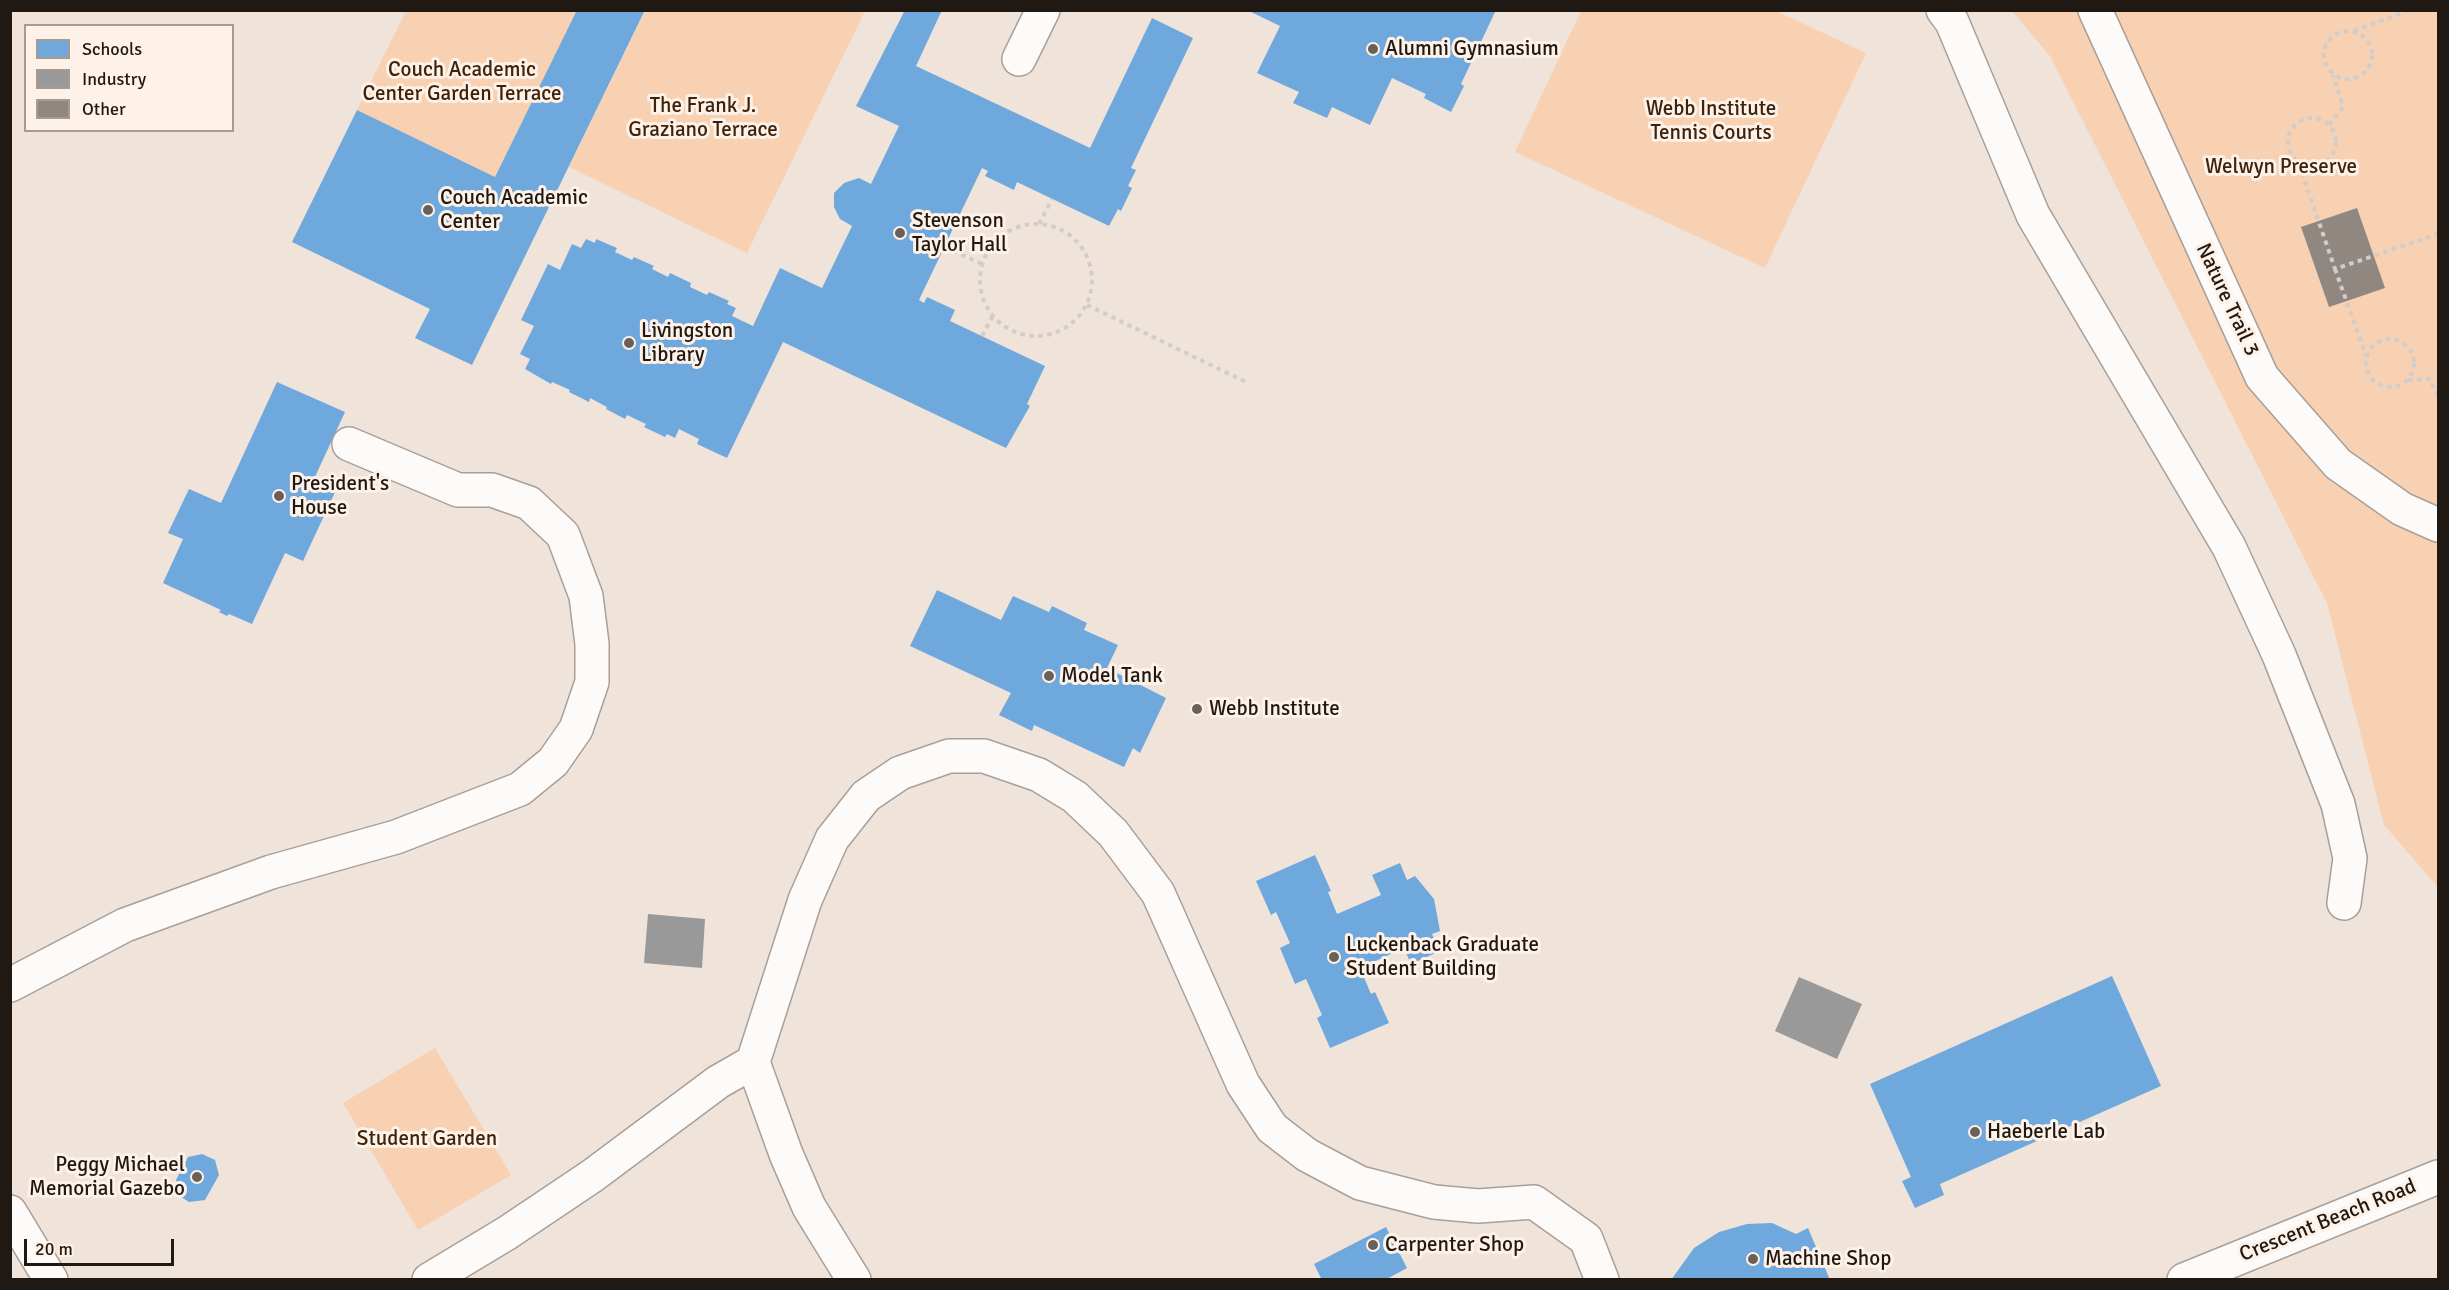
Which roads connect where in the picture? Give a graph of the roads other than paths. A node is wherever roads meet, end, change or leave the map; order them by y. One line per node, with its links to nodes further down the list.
1 (1043, 10): 4 (street)
2 (1943, 10): 7 (street)
3 (2095, 10): 6 (street, Nature Trail 3)
4 (1019, 59)
5 (349, 444): 8 (street)
6 (2439, 525)
7 (2344, 903)
8 (10, 985)
9 (753, 1062): 13 (street); 14 (street); 15 (street)
10 (2439, 1177): 16 (street, Crescent Beach Road)
11 (10, 1212): 12 (street)
12 (51, 1280)
13 (429, 1280)
14 (854, 1280)
15 (1602, 1280)
16 (2184, 1280)

